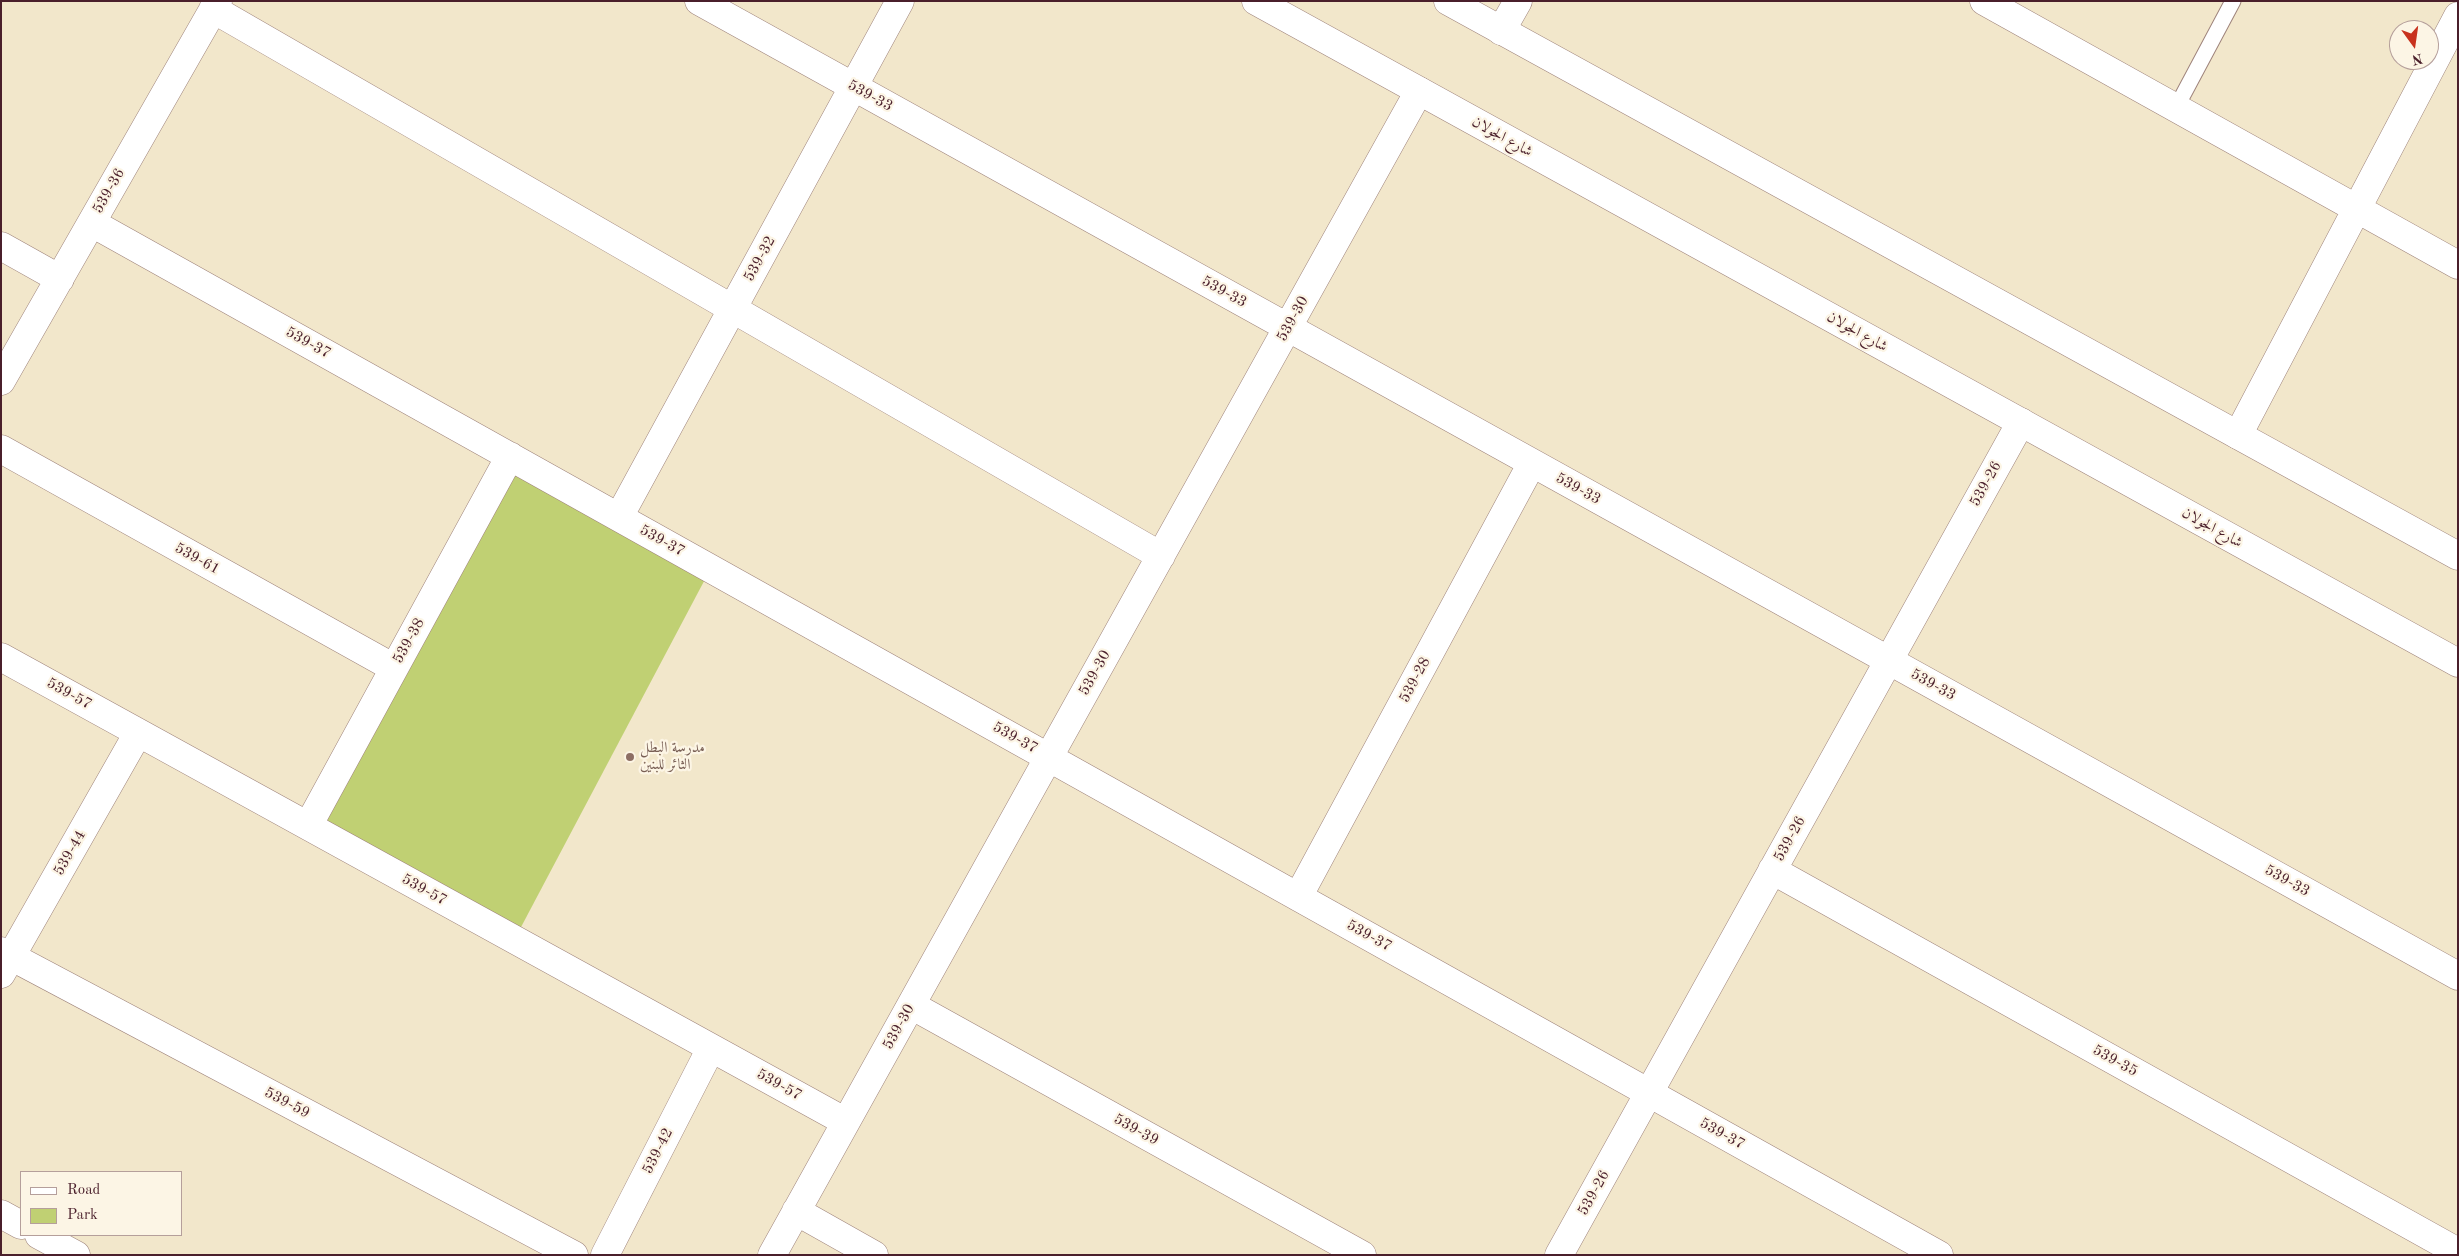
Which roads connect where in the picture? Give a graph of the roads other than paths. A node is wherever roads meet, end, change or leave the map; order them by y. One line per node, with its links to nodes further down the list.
1 (699, 1): 11 (street, 539-33)
2 (900, 1): 11 (street, 539-32)
3 (1256, 1): 12 (street, شارع الجولان)
4 (1448, 1): 10 (street)
5 (1518, 1): 10 (street)
6 (1984, 1): 13 (street)
7 (2233, 1): 13 (lane)
8 (215, 5): 15 (street, 539-36); 19 (street)
9 (2458, 16): 14 (street)
10 (1502, 31): 23 (street)
11 (853, 87): 19 (street, 539-32); 20 (street, 539-33)
12 (1419, 91): 20 (street, 539-30); 22 (street, شارع الجولان)
13 (2176, 108): 14 (street)
14 (2356, 209): 17 (street); 23 (street)
15 (92, 222): 18 (street, 539-36); 25 (street, 539-37)
16 (1, 246): 18 (street)
17 (2458, 265)
18 (60, 279): 21 (street, 539-36)
19 (733, 309): 27 (street, 539-32); 28 (street)
20 (1288, 328): 26 (street, 539-33); 28 (street, 539-30)
21 (1, 382)
22 (2021, 422): 31 (street, 539-26); 32 (street, شارع الجولان)
23 (2238, 435): 29 (street)
24 (1, 449): 33 (street, 539-61)
25 (510, 456): 27 (street, 539-37); 33 (street, 539-38)
26 (1532, 463): 31 (street, 539-33); 38 (street, 539-28)
27 (619, 517): 35 (street, 539-37)
28 (1160, 556): 35 (street, 539-30)
29 (2458, 556)
30 (1, 657): 34 (street, 539-57)
31 (1889, 661): 37 (street, 539-26); 40 (street, 539-33)
32 (2458, 663)
33 (394, 668): 36 (street, 539-38)
34 (138, 733): 36 (street, 539-57); 39 (street, 539-44)
35 (1049, 757): 38 (street, 539-37); 41 (street, 539-30)
36 (308, 826): 42 (street, 539-57)
37 (1772, 870): 43 (street, 539-26); 49 (street, 539-35)
38 (1298, 897): 43 (street, 539-37)
39 (5, 960): 51 (street, 539-59)
40 (2458, 976)
41 (910, 1005): 44 (street, 539-30); 55 (street, 539-39)
42 (712, 1048): 44 (street, 539-57); 52 (street, 539-42)
43 (1649, 1093): 56 (street, 539-26); 57 (street, 539-37)
44 (846, 1122): 45 (street, 539-30)
45 (796, 1212): 53 (street, 539-30); 54 (street)
46 (1, 1214): 47 (street)
47 (20, 1224)
48 (41, 1236): 50 (street)
49 (2458, 1252)
50 (76, 1255)
51 (574, 1255)
52 (605, 1255)
53 (772, 1255)
54 (874, 1255)
55 (1362, 1255)
56 (1559, 1255)
57 (1939, 1255)

